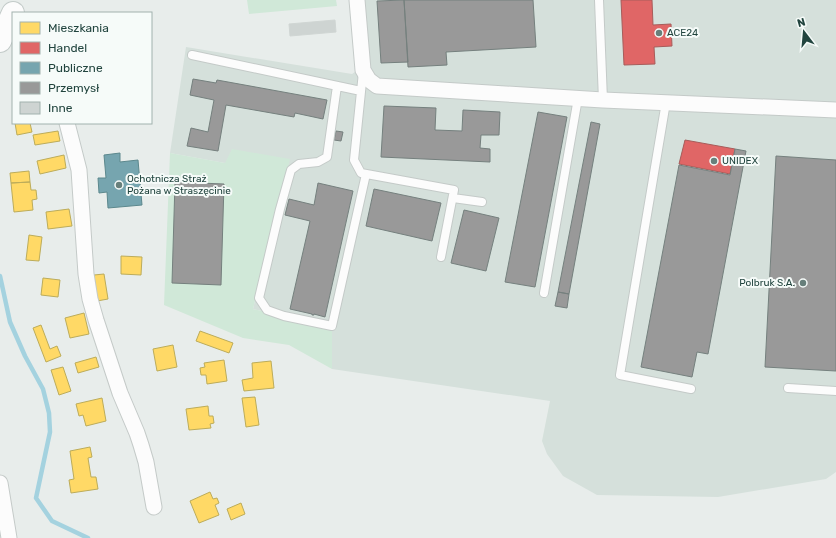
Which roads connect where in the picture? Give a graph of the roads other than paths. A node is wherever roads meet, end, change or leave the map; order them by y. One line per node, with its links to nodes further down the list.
1 (357, 0): 6 (street)
2 (599, 0): 10 (lane)
3 (12, 17): 4 (street)
4 (0, 41)
5 (192, 55): 7 (lane)
6 (363, 70): 8 (lane); 9 (street)
7 (337, 86): 8 (lane); 14 (lane)
8 (361, 91): 14 (lane)
9 (578, 98): 10 (street); 18 (lane)
10 (603, 100): 11 (street)
11 (666, 102): 12 (street); 20 (lane)
12 (836, 110)
13 (67, 124): 23 (street)
14 (366, 174): 15 (lane)
15 (453, 198): 16 (lane); 17 (lane)
16 (482, 202)
17 (441, 257)
18 (544, 292)
19 (788, 388): 21 (lane)
20 (691, 389)
21 (836, 391)
22 (0, 483): 24 (street)
23 (154, 507)
24 (9, 538)

